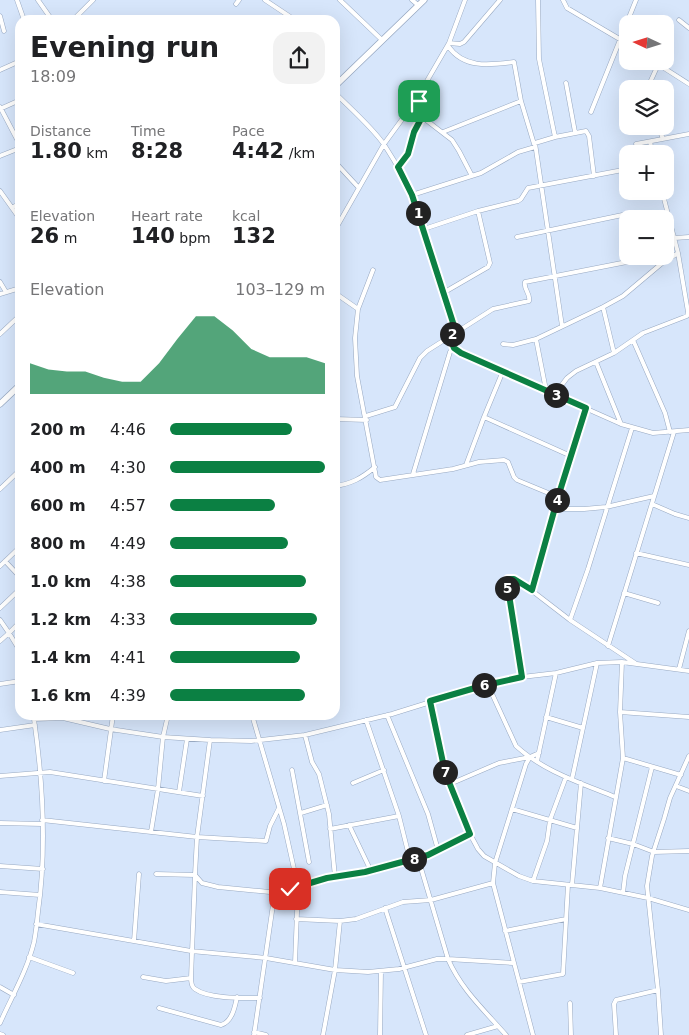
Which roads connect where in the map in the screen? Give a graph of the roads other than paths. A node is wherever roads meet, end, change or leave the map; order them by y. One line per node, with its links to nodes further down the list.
1 (17, 0): 14 (street)
2 (38, 0): 15 (street)
3 (93, 0): 16 (street)
4 (265, 0): 17 (street)
5 (340, 0): 24 (street)
6 (412, 0): 13 (street)
7 (424, 0): 13 (main road)
8 (465, 0): 26 (street)
9 (500, 0): 26 (street)
10 (538, 0): 44 (street)
11 (563, 0): 23 (street)
12 (636, 0): 18 (street)
13 (418, 5): 24 (main road)
14 (22, 15)
15 (48, 15)
16 (78, 15)
17 (288, 15)
18 (630, 15)
19 (0, 16): 22 (street)
20 (679, 20): 21 (street)
21 (689, 28)
22 (4, 31)
23 (619, 38)
24 (382, 40): 30 (main road)
25 (619, 42): 38 (street)
26 (449, 45): 34 (street); 37 (street)
27 (15, 63): 28 (street)
28 (0, 70)
29 (666, 70): 32 (street)
30 (340, 81)
31 (566, 83): 41 (street)
32 (689, 84)
33 (340, 97): 48 (street)
34 (521, 101): 40 (street); 51 (street)
35 (15, 102): 36 (street)
36 (0, 108): 45 (street)
37 (412, 110): 39 (street); 48 (street)
38 (591, 112)
39 (422, 117): 40 (street); 55 (street)
40 (443, 132): 57 (street)
41 (575, 132): 44 (street); 58 (street)
42 (689, 134): 46 (street)
43 (661, 135): 46 (street)
44 (555, 136): 51 (street)
45 (15, 137)
46 (662, 139): 47 (street)
47 (650, 142): 49 (street); 50 (street)
48 (384, 144): 55 (street); 60 (street)
49 (636, 144)
50 (651, 145)
51 (535, 146): 57 (street); 59 (street)
52 (15, 149): 53 (street)
53 (0, 156)
54 (340, 167): 60 (street)
55 (398, 167): 62 (street)
56 (619, 171): 58 (street)
57 (472, 176): 62 (street)
58 (594, 176): 59 (street)
59 (542, 185): 68 (street); 73 (street)
60 (359, 188): 71 (street)
61 (0, 191): 63 (street)
62 (412, 195): 72 (street)
63 (5, 198): 64 (street); 67 (street)
64 (0, 200)
65 (664, 200): 76 (street)
66 (15, 206): 67 (street)
67 (12, 208): 69 (street)
68 (478, 211): 72 (street); 86 (street)
69 (15, 212)
70 (619, 216): 73 (street)
71 (340, 221)
72 (424, 229): 86 (street)
73 (548, 230): 74 (street); 82 (street)
74 (517, 237)
75 (689, 237): 76 (street)
76 (675, 238): 77 (street)
77 (678, 253): 78 (street); 97 (street)
78 (674, 256)
79 (619, 263): 82 (street)
80 (662, 265): 89 (street)
81 (373, 270): 90 (street)
82 (554, 276): 92 (street); 93 (street)
83 (0, 282): 85 (street)
84 (15, 289): 85 (street)
85 (6, 292): 87 (street)
86 (443, 293): 93 (street)
87 (0, 294)
88 (340, 297): 90 (street)
89 (603, 307): 92 (street); 100 (street)
90 (358, 310): 109 (street)
91 (15, 320): 94 (street)
92 (562, 326): 96 (street)
93 (456, 332): 95 (street)
94 (0, 334)
95 (449, 336): 99 (street); 109 (street)
96 (536, 339): 98 (street); 104 (street)
97 (633, 340): 100 (street); 114 (street)
98 (503, 344)
99 (454, 348): 102 (street); 118 (street)
100 (614, 353): 101 (street)
101 (596, 362): 105 (street); 111 (street)
102 (503, 371): 104 (street); 108 (street)
103 (15, 390): 106 (main road)
104 (546, 390): 105 (street)
105 (555, 394): 107 (street)
106 (0, 404)
107 (586, 408): 111 (street); 115 (street)
108 (484, 417): 115 (street); 116 (street)
109 (367, 418): 110 (street); 117 (street)
110 (340, 419)
111 (621, 424): 112 (street)
112 (632, 428): 114 (street); 125 (street)
113 (689, 430): 114 (street)
114 (672, 432): 122 (street)
115 (571, 456): 123 (street)
116 (466, 465): 118 (street); 123 (street)
117 (374, 468): 118 (street); 120 (street)
118 (413, 474)
119 (15, 475): 121 (street)
120 (340, 485)
121 (0, 489)
122 (654, 496): 124 (street); 125 (street)
123 (558, 497): 126 (street)
124 (652, 504): 127 (street); 129 (street)
125 (606, 507): 126 (street); 140 (street)
126 (555, 509): 134 (street)
127 (689, 518)
128 (15, 552): 130 (street)
129 (636, 554): 131 (street); 135 (street)
130 (5, 561): 132 (street); 133 (street)
131 (689, 565)
132 (0, 566)
133 (15, 572)
134 (532, 590): 140 (street); 153 (street)
135 (624, 593): 137 (street); 146 (street)
136 (15, 594): 138 (street)
137 (658, 603)
138 (0, 608)
139 (0, 620): 143 (street)
140 (570, 620): 146 (street)
141 (15, 627): 143 (street)
142 (689, 632): 150 (street)
143 (9, 633): 144 (street); 145 (street)
144 (0, 641)
145 (15, 643)
146 (608, 646): 149 (street)
147 (622, 662): 148 (street); 149 (street); 158 (street)
148 (597, 663): 152 (street); 169 (street)
149 (637, 664): 150 (street)
150 (679, 669): 151 (street)
151 (689, 671)
152 (556, 672): 153 (street); 160 (street)
153 (522, 677): 156 (street)
154 (15, 682): 155 (street)
155 (0, 684)
156 (488, 684): 157 (street); 179 (street)
157 (430, 701): 159 (street); 193 (street)
158 (620, 712): 161 (street); 180 (street)
159 (387, 715): 167 (street); 216 (street)
160 (546, 717): 169 (street); 177 (street)
161 (689, 717)
162 (34, 720): 168 (street)
163 (78, 720): 170 (street)
164 (111, 720): 170 (street)
165 (167, 720): 173 (street)
166 (254, 720): 176 (street)
167 (366, 720): 172 (street); 184 (street)
168 (35, 725): 171 (street); 185 (street)
169 (583, 728): 189 (street)
170 (110, 729): 173 (street); 190 (street)
171 (0, 730)
172 (305, 734): 176 (street); 200 (street)
173 (163, 737): 174 (street); 195 (street)
174 (187, 739): 175 (street); 197 (street)
175 (210, 740): 176 (street); 198 (street)
176 (260, 740): 201 (street)
177 (538, 753): 179 (street); 181 (street)
178 (689, 756): 186 (street)
179 (530, 758): 181 (street); 193 (street); 202 (street)
180 (623, 758): 182 (street); 199 (street)
181 (537, 761): 188 (street)
182 (652, 766): 186 (street); 215 (street)
183 (292, 770): 203 (street)
184 (384, 770): 191 (street); 204 (street)
185 (40, 773): 187 (street); 190 (street); 206 (street)
186 (681, 775): 194 (street)
187 (0, 776)
188 (566, 777): 189 (street); 205 (street)
189 (572, 779): 192 (street)
190 (104, 781): 195 (street)
191 (353, 782)
192 (581, 783): 199 (street); 209 (street)
193 (450, 784): 212 (street)
194 (676, 786): 196 (street); 218 (street)
195 (158, 789): 197 (street); 211 (street)
196 (689, 791)
197 (179, 792): 198 (street)
198 (203, 796): 213 (street)
199 (615, 797): 214 (street)
200 (327, 805): 203 (street); 210 (street)
201 (279, 808): 213 (street); 233 (street)
202 (512, 808): 205 (street); 222 (street)
203 (301, 813): 221 (street)
204 (399, 816): 208 (street); 220 (street)
205 (550, 820): 209 (street); 230 (street)
206 (42, 822): 207 (street); 211 (street); 224 (street)
207 (0, 823)
208 (349, 825): 210 (street); 225 (street)
209 (577, 828): 232 (street)
210 (330, 829): 229 (street)
211 (151, 832): 213 (street)
212 (470, 834): 216 (street); 222 (street)
213 (197, 837): 228 (street)
214 (608, 838): 215 (street); 234 (street)
215 (633, 844): 218 (street); 237 (street)
216 (438, 850): 219 (street)
217 (689, 851): 218 (street)
218 (654, 852): 239 (street)
219 (418, 858): 220 (street); 240 (street)
220 (410, 860): 225 (street)
221 (309, 862)
222 (495, 863): 230 (street); 231 (street)
223 (0, 866): 224 (street)
224 (43, 868): 238 (street)
225 (371, 871): 229 (street)
226 (139, 874): 248 (street)
227 (156, 874): 228 (street)
228 (195, 875): 235 (street); 249 (street)
229 (336, 877): 233 (street)
230 (533, 881): 232 (street)
231 (493, 883): 240 (street); 247 (street)
232 (570, 885): 234 (street); 244 (street)
233 (298, 887): 235 (street); 243 (street)
234 (600, 888): 237 (street)
235 (276, 891): 251 (street)
236 (0, 892): 238 (street)
237 (623, 893): 239 (street)
238 (40, 895): 246 (street)
239 (648, 898): 242 (street); 263 (street)
240 (431, 900): 241 (street); 252 (street)
241 (385, 908): 245 (street); 255 (street)
242 (688, 909)
243 (296, 919): 245 (street); 253 (street)
244 (566, 919): 247 (street); 261 (street)
245 (340, 921): 256 (street)
246 (36, 924): 248 (street); 250 (street)
247 (505, 931): 254 (street)
248 (134, 941): 249 (street)
249 (191, 951): 251 (street); 260 (street)
250 (29, 957): 258 (street); 264 (street)
251 (266, 958): 253 (street); 266 (street)
252 (448, 958): 254 (street); 255 (street); 270 (street)
253 (295, 963): 256 (street)
254 (513, 963): 261 (street)
255 (403, 968): 257 (street); 275 (street)
256 (335, 970): 257 (street); 273 (street)
257 (381, 971): 274 (street)
258 (73, 973)
259 (143, 977): 260 (street)
260 (191, 978): 265 (street)
261 (519, 982): 278 (street)
262 (0, 987): 264 (street)
263 (658, 990): 280 (street); 281 (street)
264 (14, 995): 269 (street)
265 (237, 997): 266 (street); 268 (street)
266 (260, 998): 271 (street)
267 (570, 1003): 279 (street)
268 (159, 1008)
269 (0, 1022)
270 (498, 1026): 276 (street); 277 (street)
271 (254, 1033): 272 (street)
272 (266, 1035)
273 (323, 1035)
274 (380, 1035)
275 (426, 1035)
276 (467, 1035)
277 (506, 1035)
278 (533, 1035)
279 (571, 1035)
280 (616, 1035)
281 (660, 1035)

